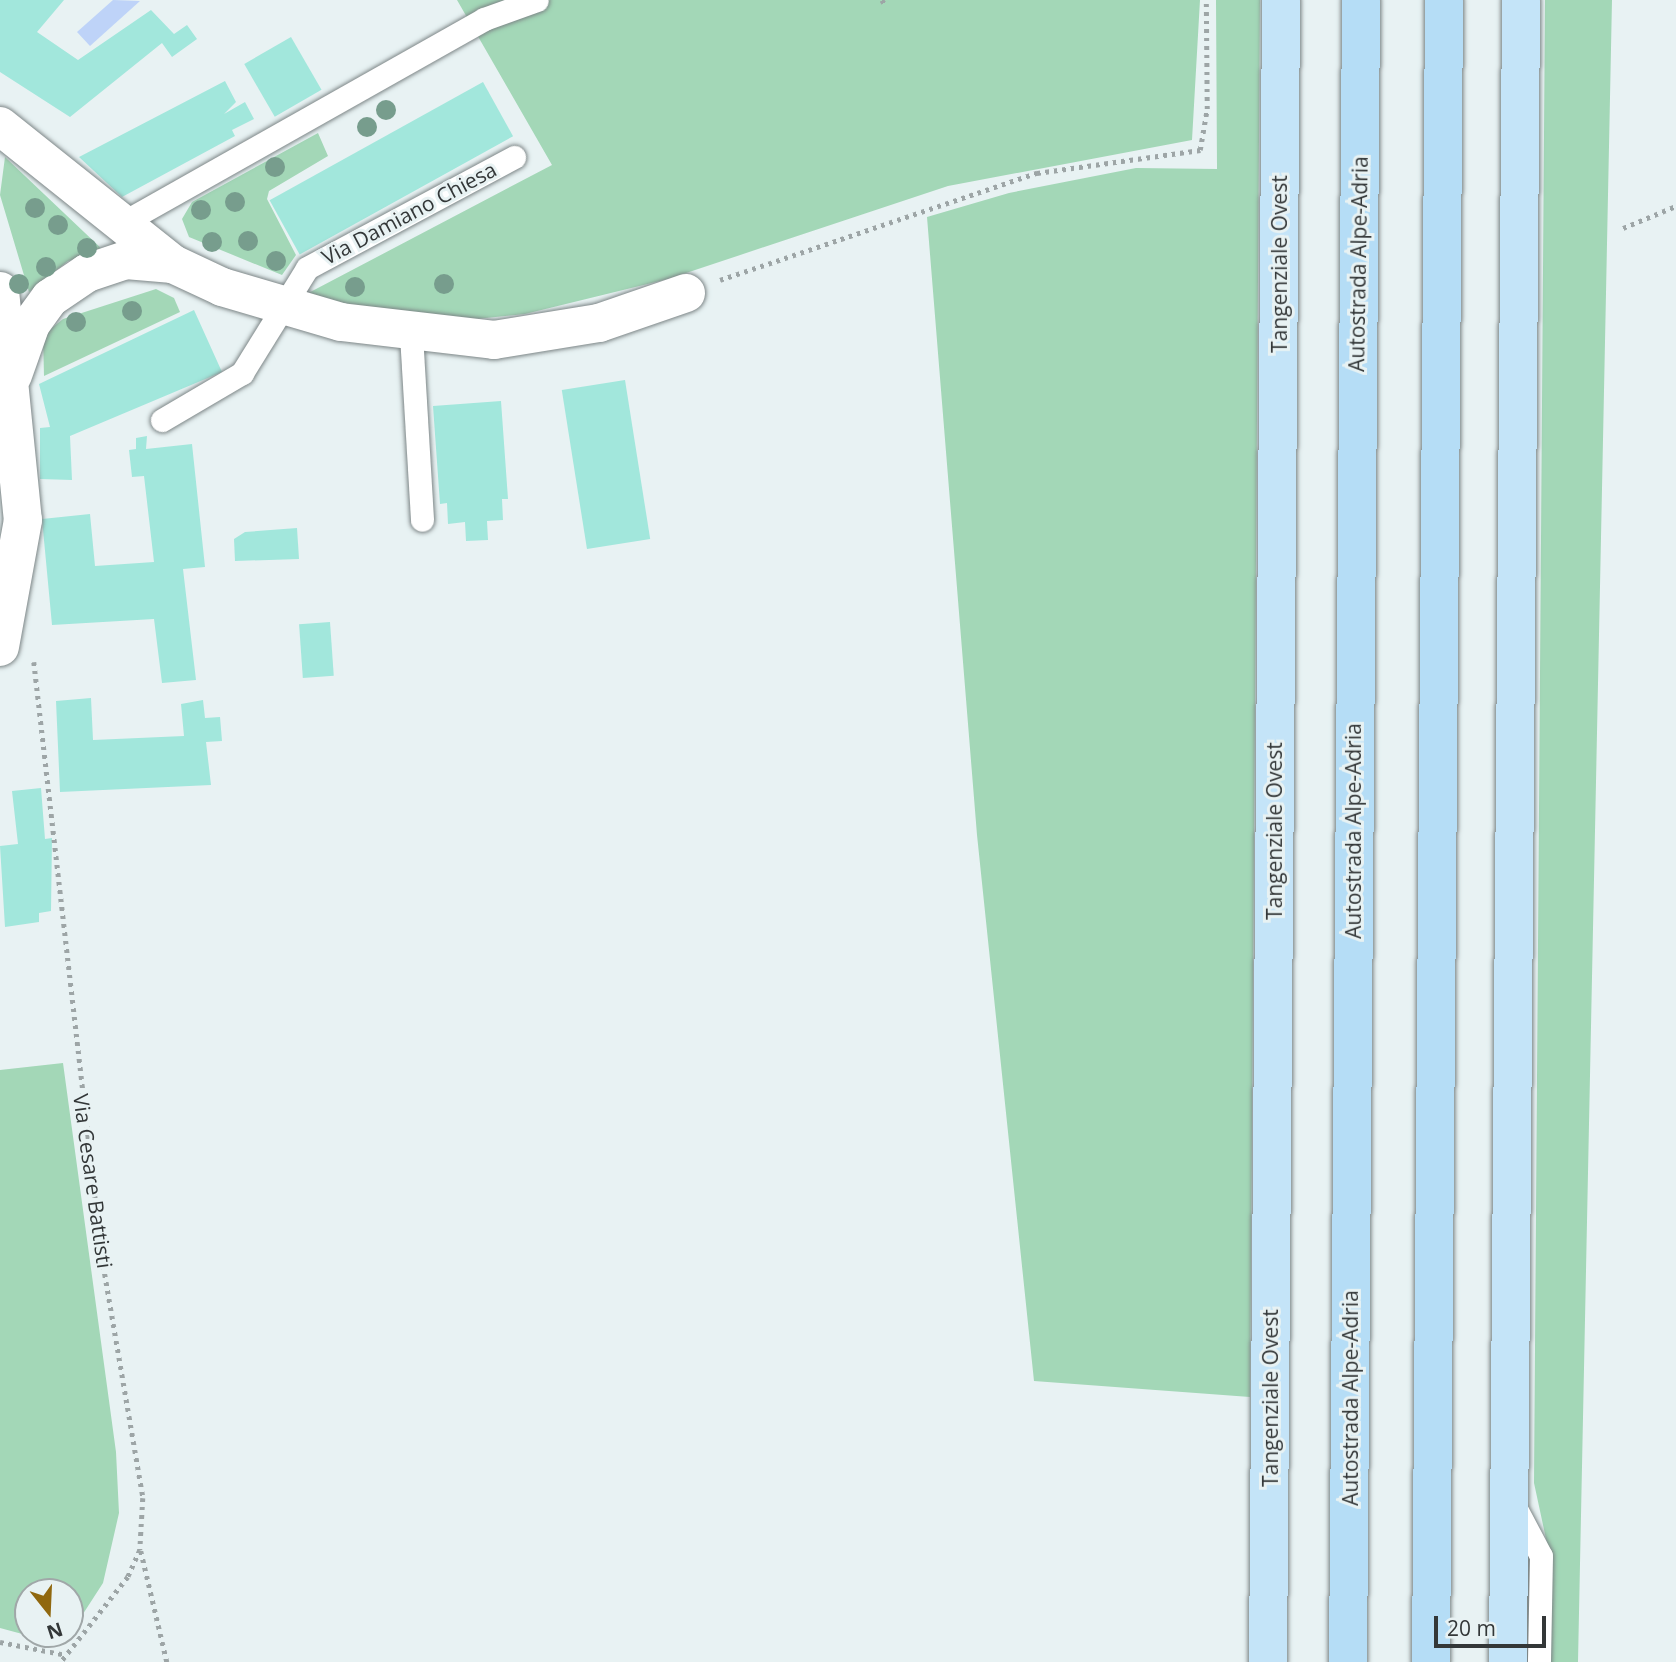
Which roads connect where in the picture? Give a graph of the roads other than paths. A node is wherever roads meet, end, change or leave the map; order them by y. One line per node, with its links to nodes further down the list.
1 (537, 0): 6 (lane)
2 (1281, 0): 20 (highway, Tangenziale Ovest)
3 (1361, 0): 21 (highway, Autostrada Alpe-Adria)
4 (1444, 0): 22 (highway)
5 (1521, 0): 19 (highway)
6 (479, 9): 9 (lane)
7 (0, 126): 9 (street)
8 (514, 157): 13 (lane, Via Damiano Chiesa)
9 (124, 222): 10 (street)
10 (173, 264): 13 (street); 15 (street)
11 (0, 291): 15 (street)
12 (686, 293): 14 (street)
13 (284, 307): 14 (street); 16 (lane, Via Damiano Chiesa)
14 (411, 334): 17 (lane)
15 (13, 374): 18 (street)
16 (162, 420)
17 (422, 520)
18 (5, 634)
19 (1510, 1498): 23 (highway); 24 (lane)
20 (1268, 1662)
21 (1348, 1662)
22 (1431, 1662)
23 (1508, 1662)
24 (1539, 1662)

